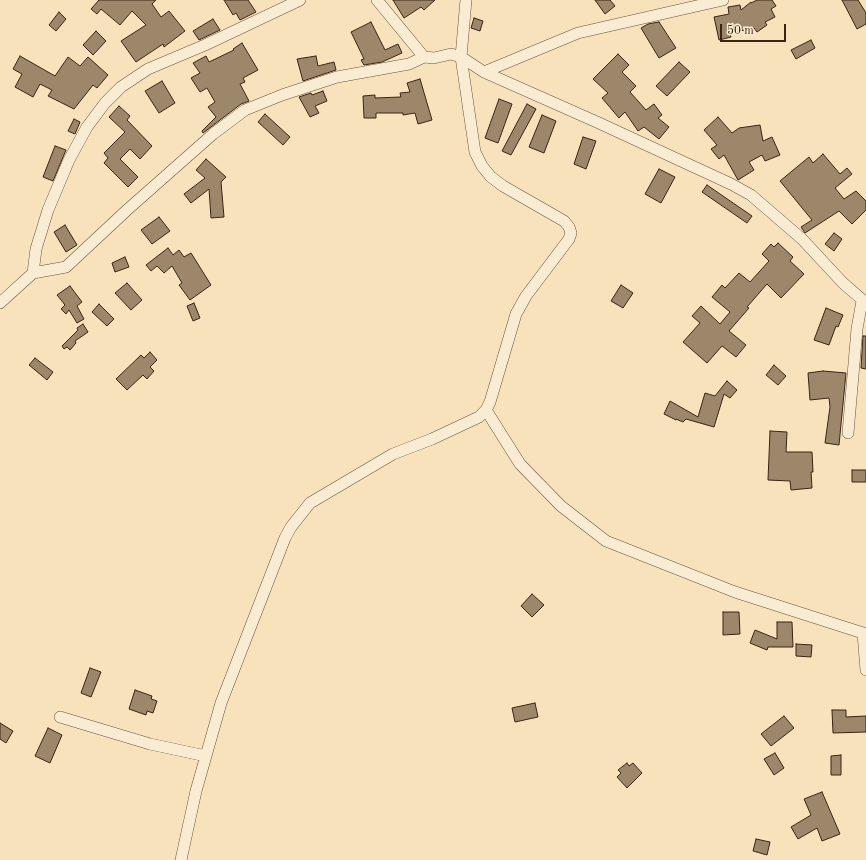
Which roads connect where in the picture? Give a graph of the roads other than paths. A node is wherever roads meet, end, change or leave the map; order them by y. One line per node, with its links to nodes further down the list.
1 (300, 0): 8 (street)
2 (377, 0): 5 (street)
3 (466, 0): 6 (street)
4 (723, 0): 7 (street)
5 (424, 57): 6 (street); 8 (street)
6 (461, 57): 7 (street); 11 (street)
7 (484, 72): 9 (street)
8 (33, 273): 10 (street)
9 (864, 302): 12 (street)
10 (0, 303)
11 (486, 410): 13 (street); 16 (street)
12 (848, 433)
13 (864, 633): 14 (street)
14 (866, 670)
15 (60, 717): 16 (street)
16 (206, 756): 17 (street)
17 (180, 860)

